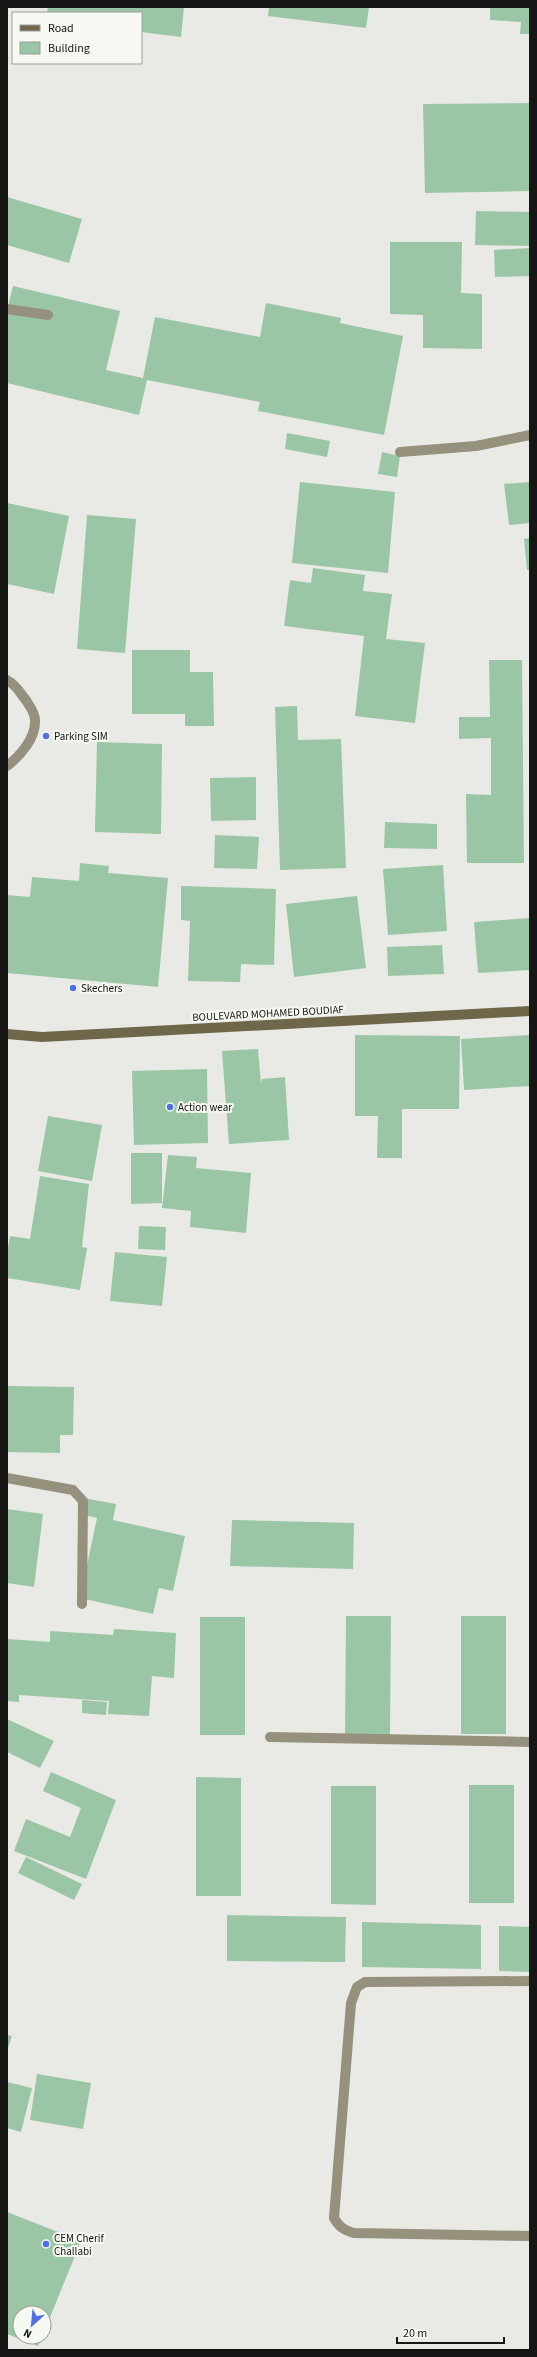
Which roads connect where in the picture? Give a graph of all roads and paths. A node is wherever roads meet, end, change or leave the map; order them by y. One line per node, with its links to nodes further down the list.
1 (7, 309): 2 (street)
2 (48, 315)
3 (530, 435): 4 (street)
4 (400, 452)
5 (7, 680): 7 (street)
6 (7, 756): 7 (street)
7 (18, 758): 8 (street)
8 (7, 766)
9 (530, 1011): 10 (main road, BOULEVARD MOHAMED BOUDIAF)
10 (7, 1034)
11 (7, 1478): 12 (street)
12 (82, 1604)
13 (270, 1737): 14 (street)
14 (530, 1742)
15 (530, 1981): 16 (street)
16 (530, 2236)

